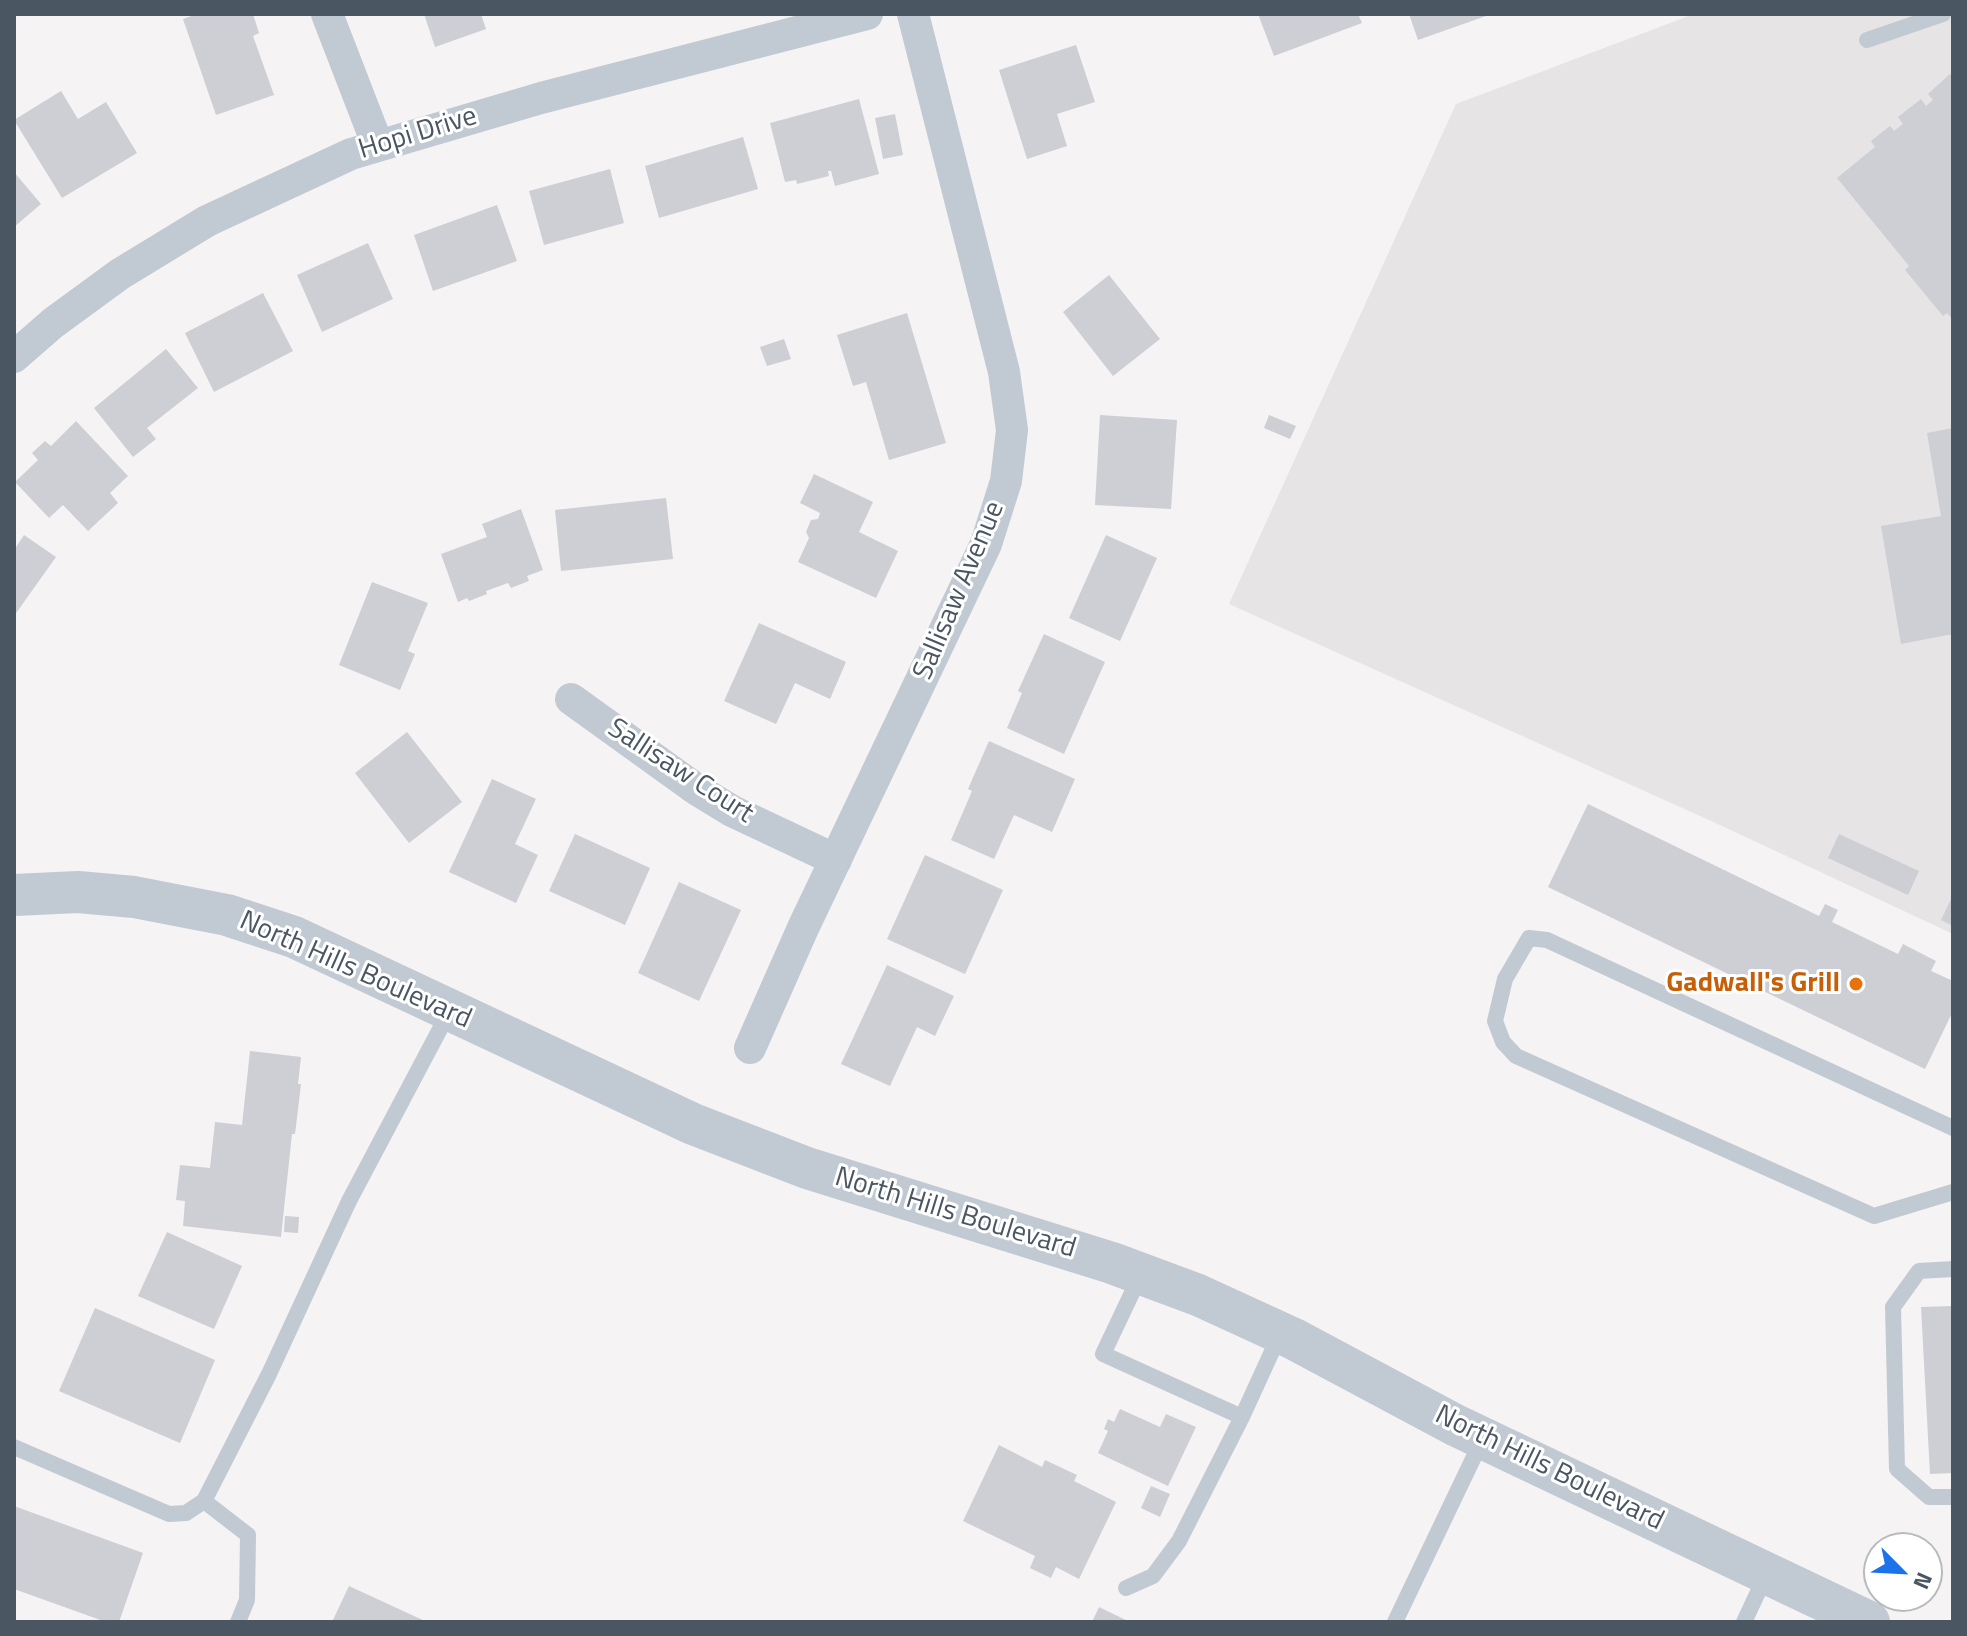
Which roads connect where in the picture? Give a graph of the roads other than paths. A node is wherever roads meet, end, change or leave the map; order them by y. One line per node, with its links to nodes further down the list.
1 (327, 14): 6 (street)
2 (867, 14): 6 (street, Hopi Drive)
3 (913, 14): 9 (street, Sallisaw Avenue)
4 (1943, 14): 5 (lane)
5 (1867, 40)
6 (378, 146): 7 (street, Hopi Drive)
7 (14, 357)
8 (571, 699): 9 (street, Sallisaw Court)
9 (836, 860): 12 (street, Sallisaw Avenue)
10 (14, 895): 11 (street, North Hills Boulevard)
11 (450, 1011): 16 (street, North Hills Boulevard); 22 (lane)
12 (750, 1048)
13 (1953, 1128): 14 (lane)
14 (1953, 1192)
15 (1953, 1269): 21 (lane)
16 (1141, 1273): 17 (street, North Hills Boulevard); 18 (lane)
17 (1281, 1333): 18 (lane); 19 (street, North Hills Boulevard)
18 (1242, 1417): 24 (lane)
19 (1482, 1438): 23 (street, North Hills Boulevard); 26 (lane)
20 (14, 1447): 22 (lane)
21 (1953, 1497)
22 (204, 1501): 25 (lane)
23 (1767, 1573): 27 (lane); 28 (street, North Hills Boulevard)
24 (1126, 1588)
25 (238, 1622)
26 (1395, 1622)
27 (1744, 1622)
28 (1869, 1622)

